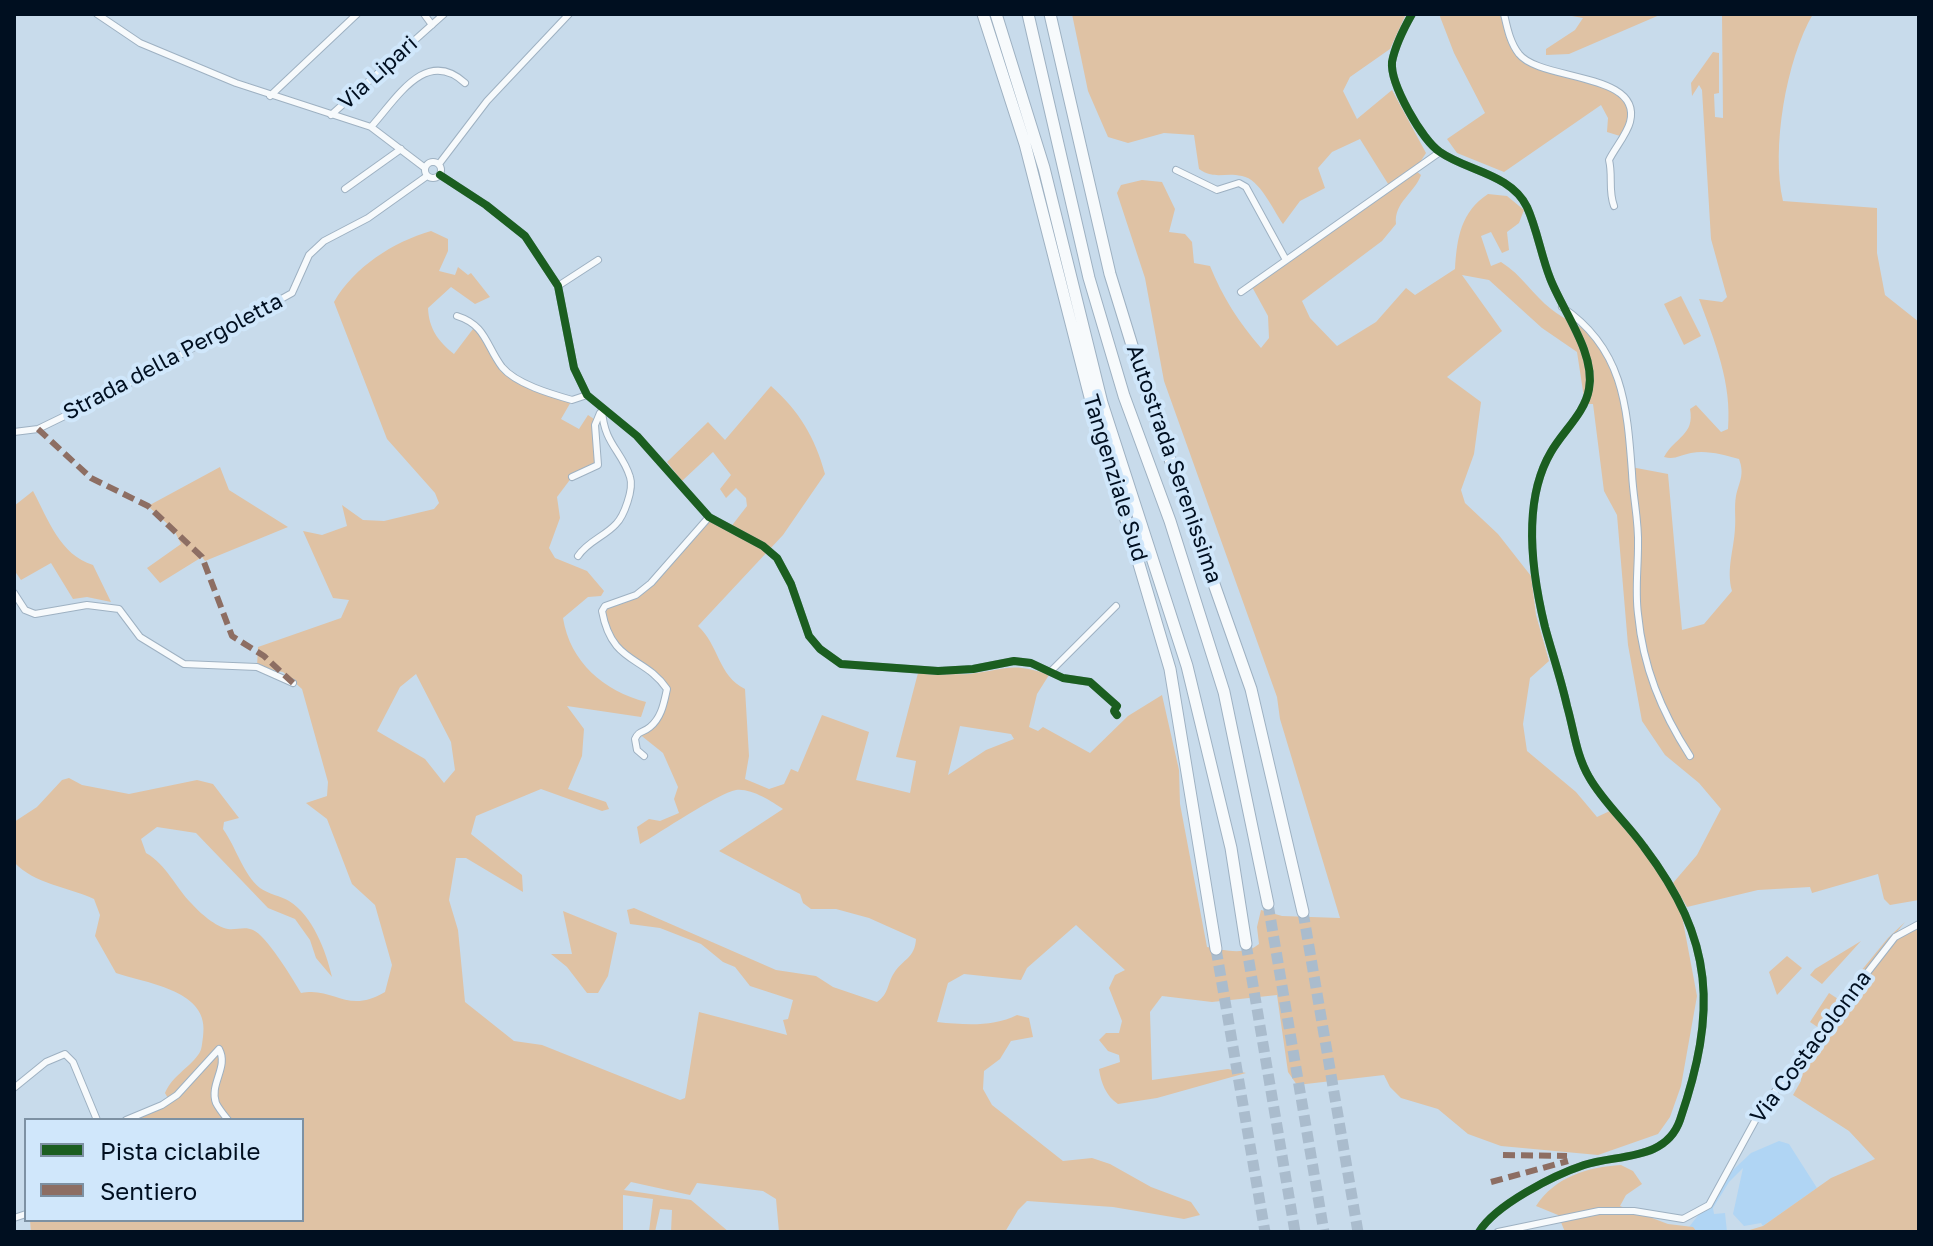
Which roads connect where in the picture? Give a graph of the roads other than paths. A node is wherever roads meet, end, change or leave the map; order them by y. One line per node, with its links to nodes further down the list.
1 (97, 14): 14 (street)
2 (357, 14): 14 (street)
3 (424, 14): 12 (street)
4 (444, 14): 12 (street, Via Lipari)
5 (569, 14): 19 (street)
6 (982, 14): 48 (highway, Tangenziale Sud)
7 (996, 14): 47 (highway, Tangenziale Sud)
8 (1028, 14): 44 (highway, Autostrada Serenissima)
9 (1050, 14): 45 (highway, Autostrada Serenissima)
10 (1412, 14): 18 (street)
11 (1504, 14): 24 (street)
12 (432, 25): 15 (street, Via Lipari)
13 (465, 83): 16 (street)
14 (270, 96): 15 (street)
15 (331, 115): 16 (street)
16 (371, 127): 17 (street)
17 (401, 149): 21 (street); 23 (street)
18 (1440, 152): 26 (street); 29 (street)
19 (439, 164): 21 (street); 22 (street)
20 (1176, 170): 26 (street)
21 (426, 172): 22 (street); 33 (street, Strada della Pergoletta)
22 (440, 175): 27 (street)
23 (345, 189)
24 (1614, 206)
25 (598, 260): 27 (street)
26 (1286, 260): 28 (street)
27 (558, 286): 31 (street)
28 (1241, 292)
29 (1562, 306): 43 (street); 53 (street)
30 (457, 316): 31 (street)
31 (587, 395): 32 (street)
32 (602, 410): 34 (street); 35 (street); 36 (street)
33 (14, 432)
34 (572, 477)
35 (709, 517): 39 (street); 42 (street)
36 (578, 556)
37 (14, 593): 40 (street)
38 (1116, 606): 39 (street)
39 (1052, 670): 41 (street)
40 (293, 683)
41 (1117, 715)
42 (644, 756)
43 (1690, 756)
44 (1268, 904)
45 (1303, 912)
46 (1919, 924): 54 (street, Via Costacolonna)
47 (1246, 944)
48 (1216, 949)
49 (14, 1088): 50 (street)
50 (96, 1118)
51 (131, 1118): 52 (street)
52 (227, 1118)
53 (1479, 1232)
54 (1498, 1232)

